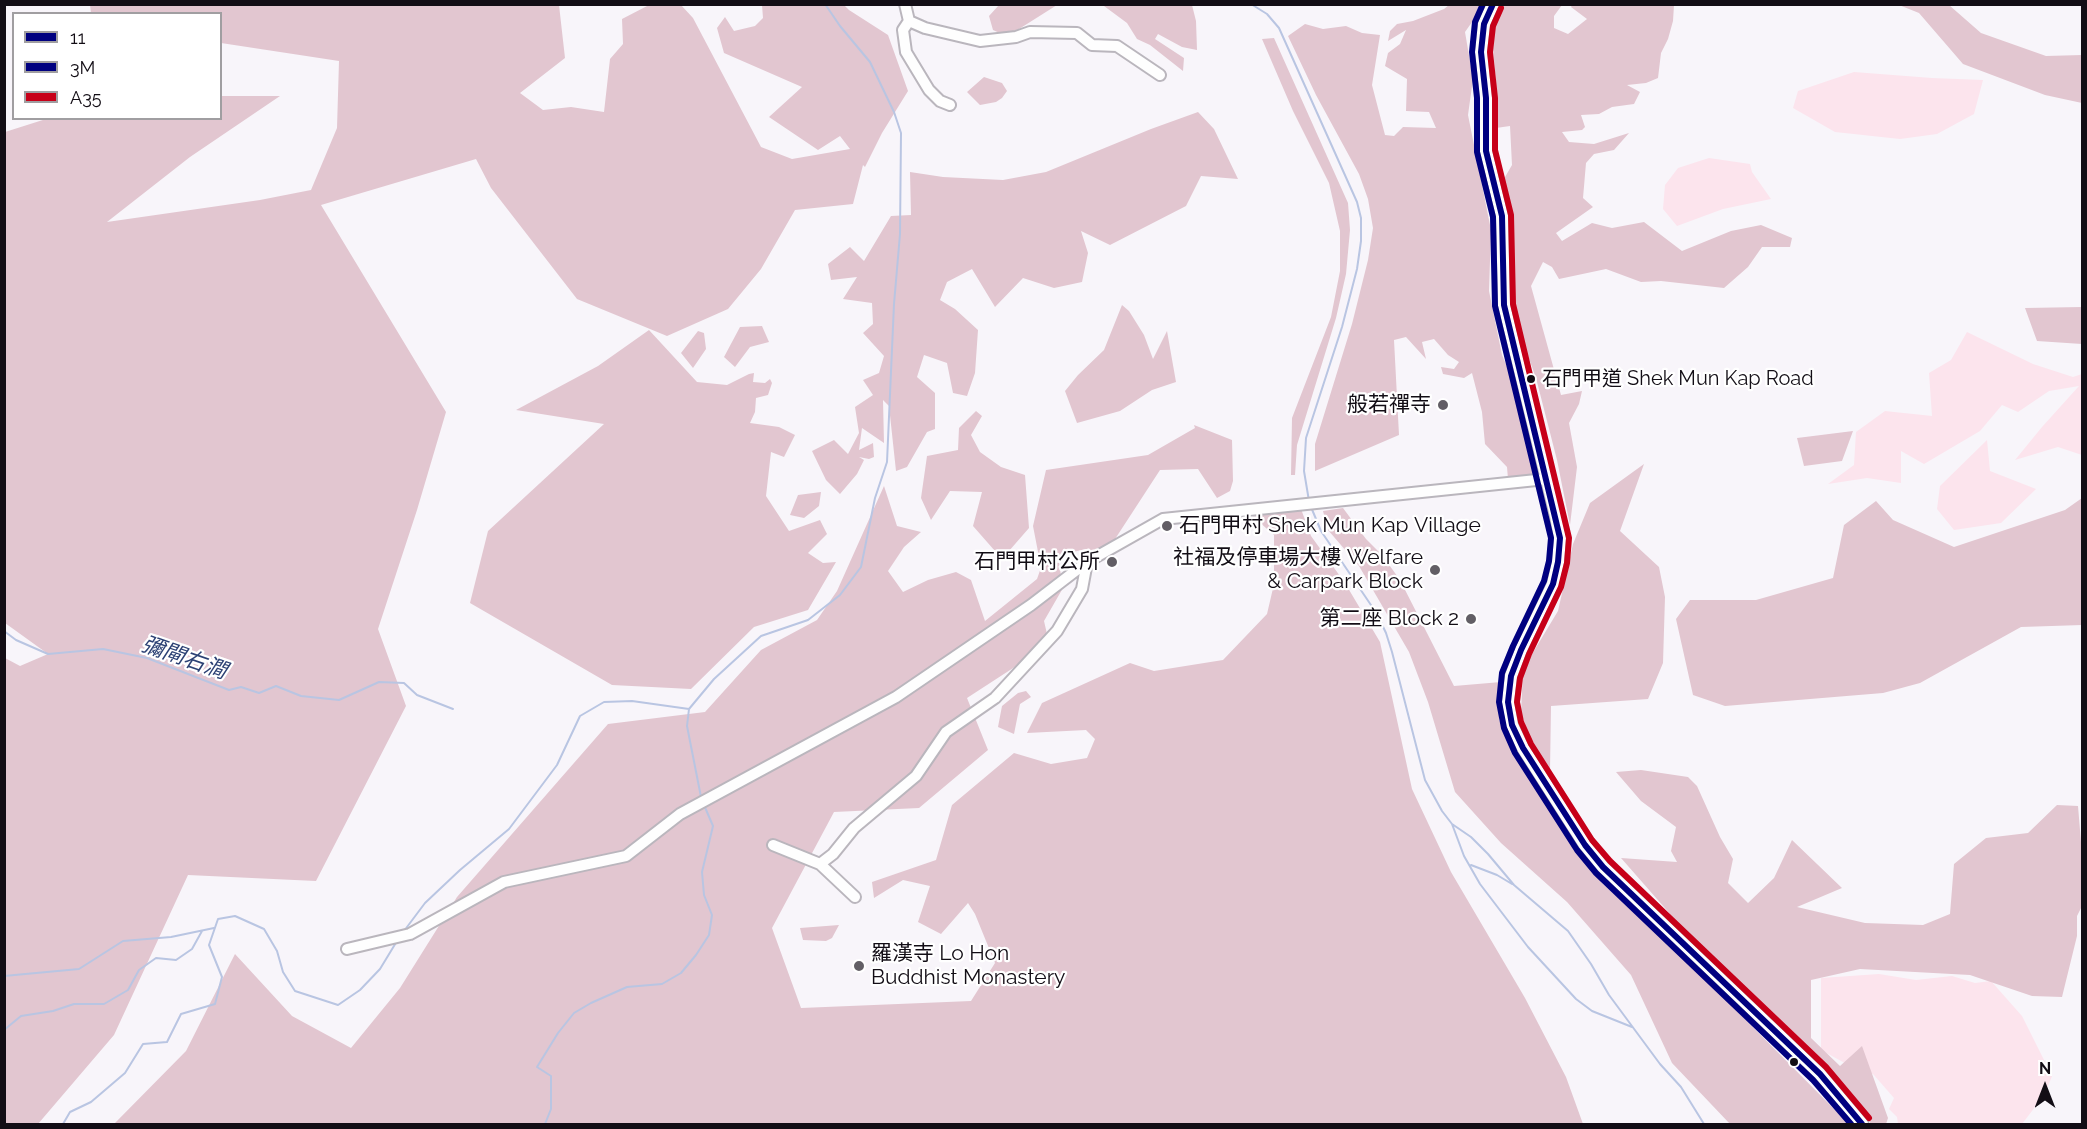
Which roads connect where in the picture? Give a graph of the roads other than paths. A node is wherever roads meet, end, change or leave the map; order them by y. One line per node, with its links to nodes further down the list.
1 (905, 4): 3 (street)
2 (1493, 4): 6 (main road)
3 (909, 21): 4 (street); 5 (street)
4 (1160, 75)
5 (950, 105)
6 (1546, 479): 7 (street); 12 (main road)
7 (1087, 562): 9 (street); 11 (street)
8 (773, 845): 9 (street)
9 (820, 864): 10 (street)
10 (855, 897)
11 (346, 949)
12 (1862, 1125)

